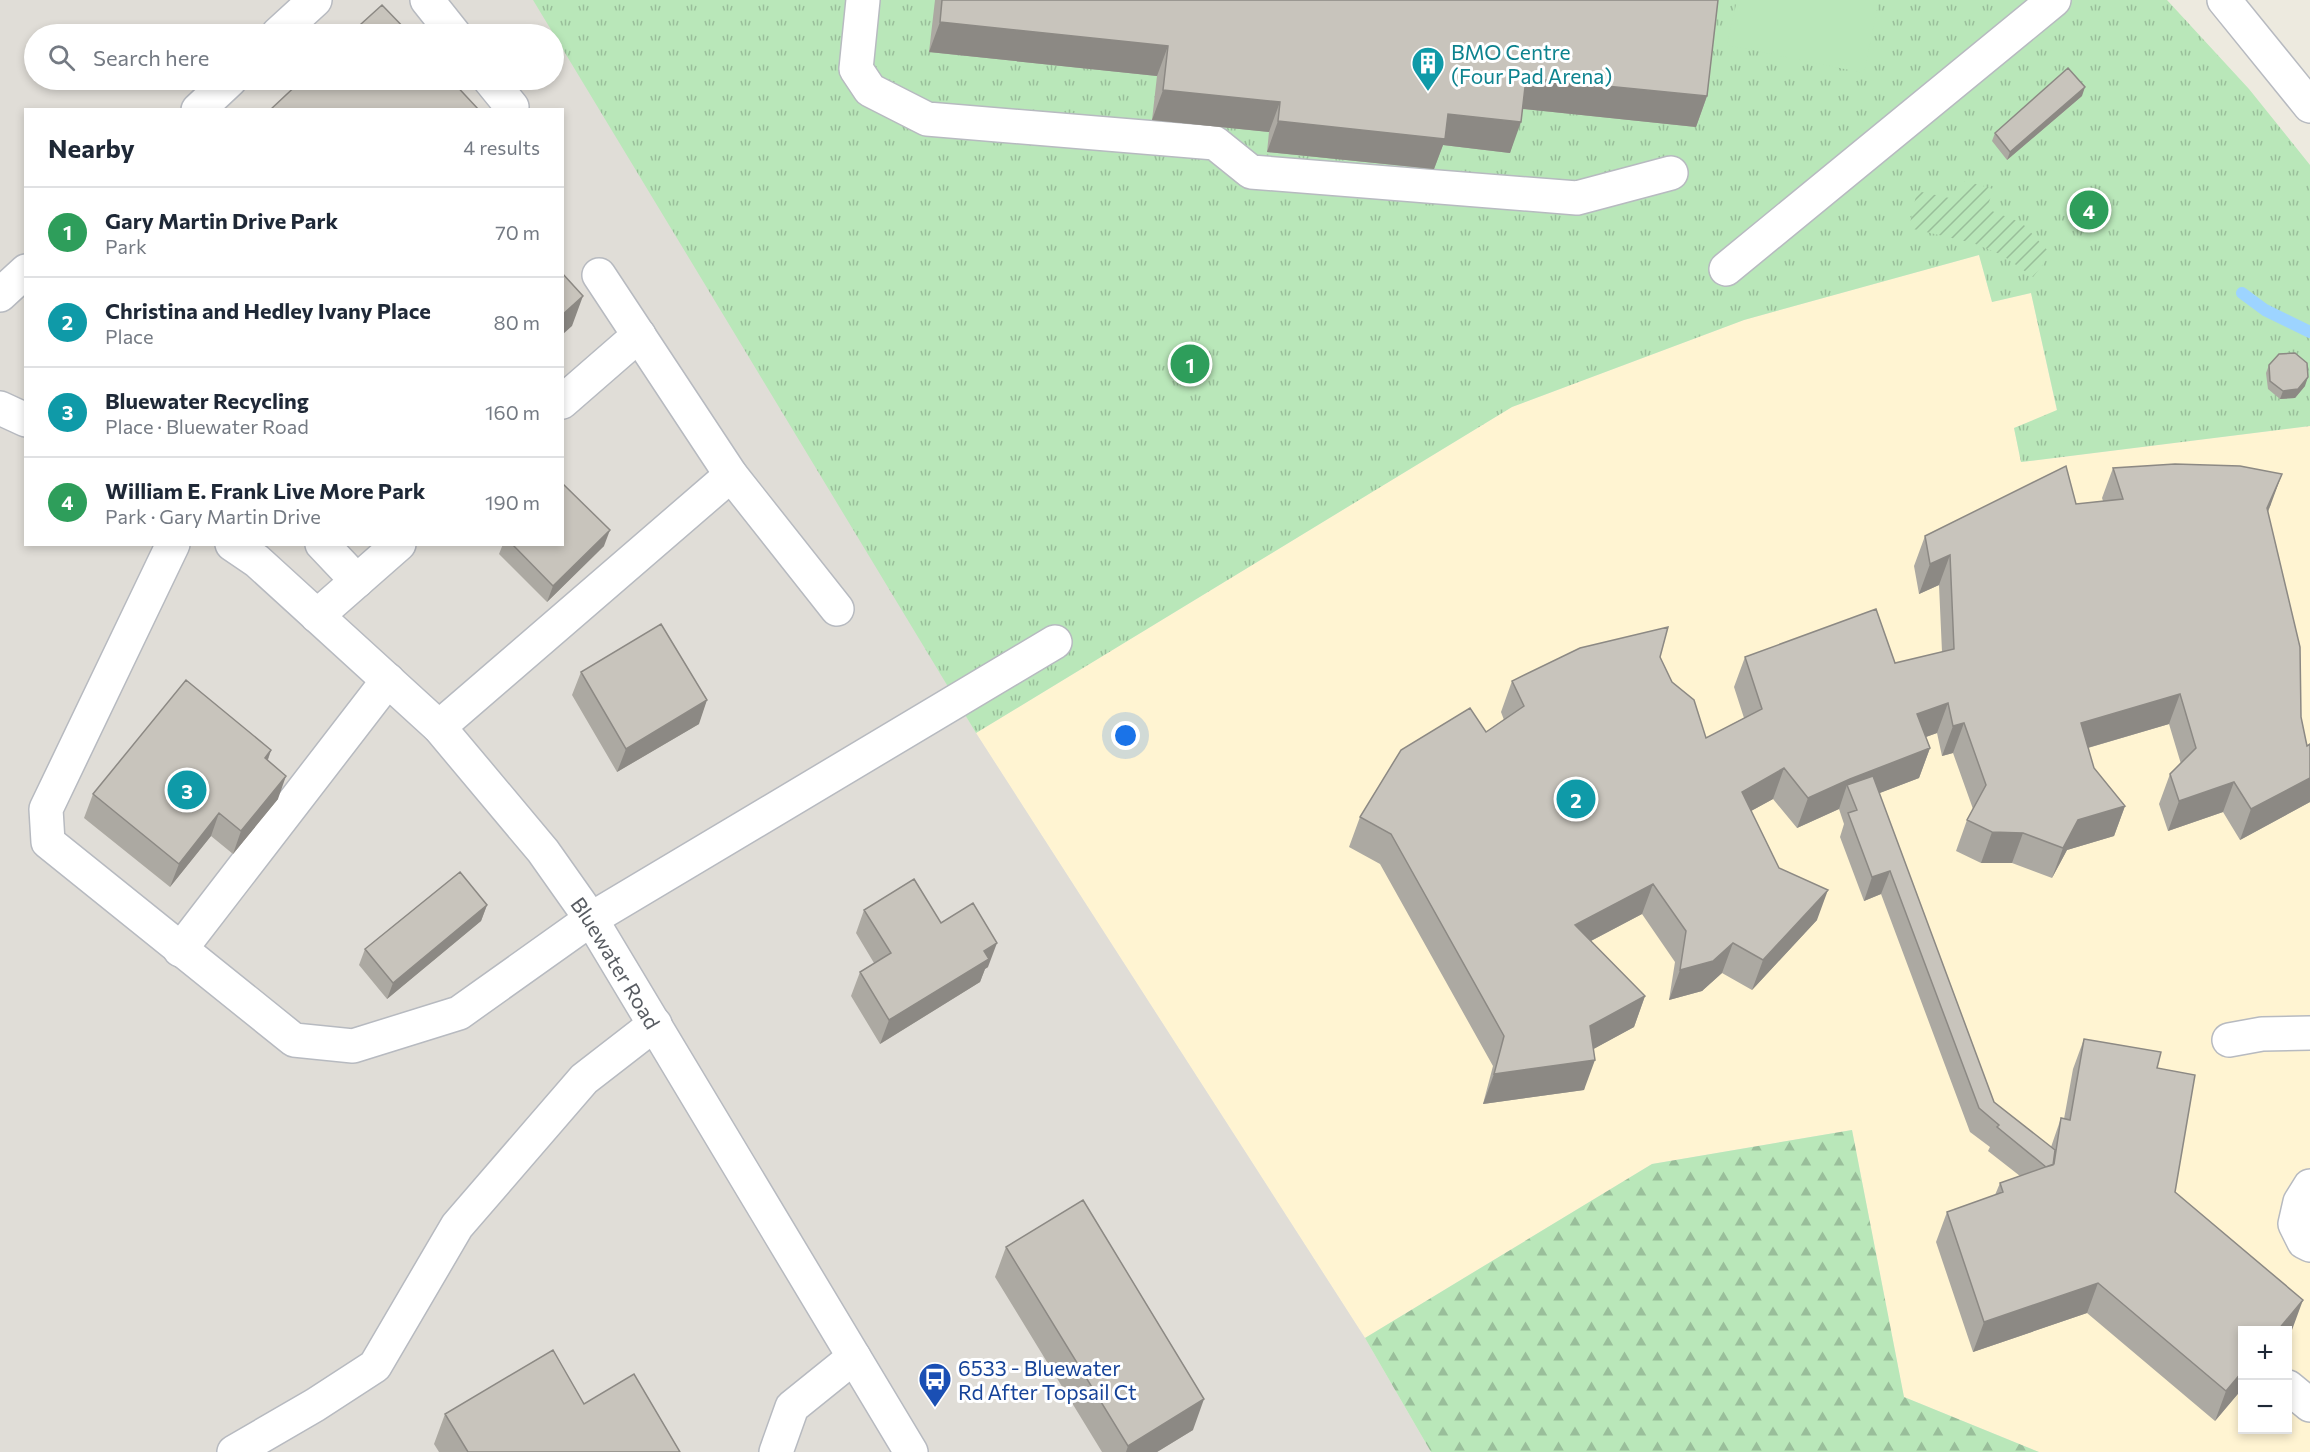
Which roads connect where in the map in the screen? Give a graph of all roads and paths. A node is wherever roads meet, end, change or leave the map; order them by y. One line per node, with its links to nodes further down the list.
1 (315, 0): 6 (street)
2 (427, 0): 7 (street)
3 (863, 0): 13 (street)
4 (2054, 0): 14 (street)
5 (2224, 0): 10 (street)
6 (289, 24)
7 (446, 24)
8 (219, 90): 12 (street)
9 (498, 90): 11 (street)
10 (2310, 106)
11 (512, 107)
12 (200, 108)
13 (1671, 173)
14 (1726, 269)
15 (24, 273): 17 (street)
16 (599, 275): 18 (street)
17 (0, 295)
18 (639, 335): 19 (street); 22 (street)
19 (564, 400)
20 (0, 408): 21 (street)
21 (24, 419)
22 (731, 475): 28 (street); 32 (street)
23 (172, 546): 34 (street)
24 (235, 546): 29 (street, Bluewater Road)
25 (324, 546): 27 (street)
26 (397, 546): 27 (street)
27 (357, 581): 29 (street)
28 (837, 609)
29 (317, 616): 31 (street, Bluewater Road)
30 (1055, 642): 33 (street)
31 (388, 680): 32 (street, Bluewater Road); 34 (street)
32 (439, 727): 33 (street, Bluewater Road)
33 (591, 919): 34 (street); 35 (street, Bluewater Road)
34 (180, 950)
35 (655, 1024): 40 (street, Bluewater Road); 43 (street)
36 (2310, 1033): 37 (street)
37 (2229, 1040)
38 (2310, 1186): 39 (street)
39 (2310, 1245)
40 (854, 1357): 44 (street); 45 (street, Bluewater Road)
41 (2292, 1390): 42 (street)
42 (2310, 1405)
43 (234, 1452)
44 (777, 1452)
45 (911, 1452)

